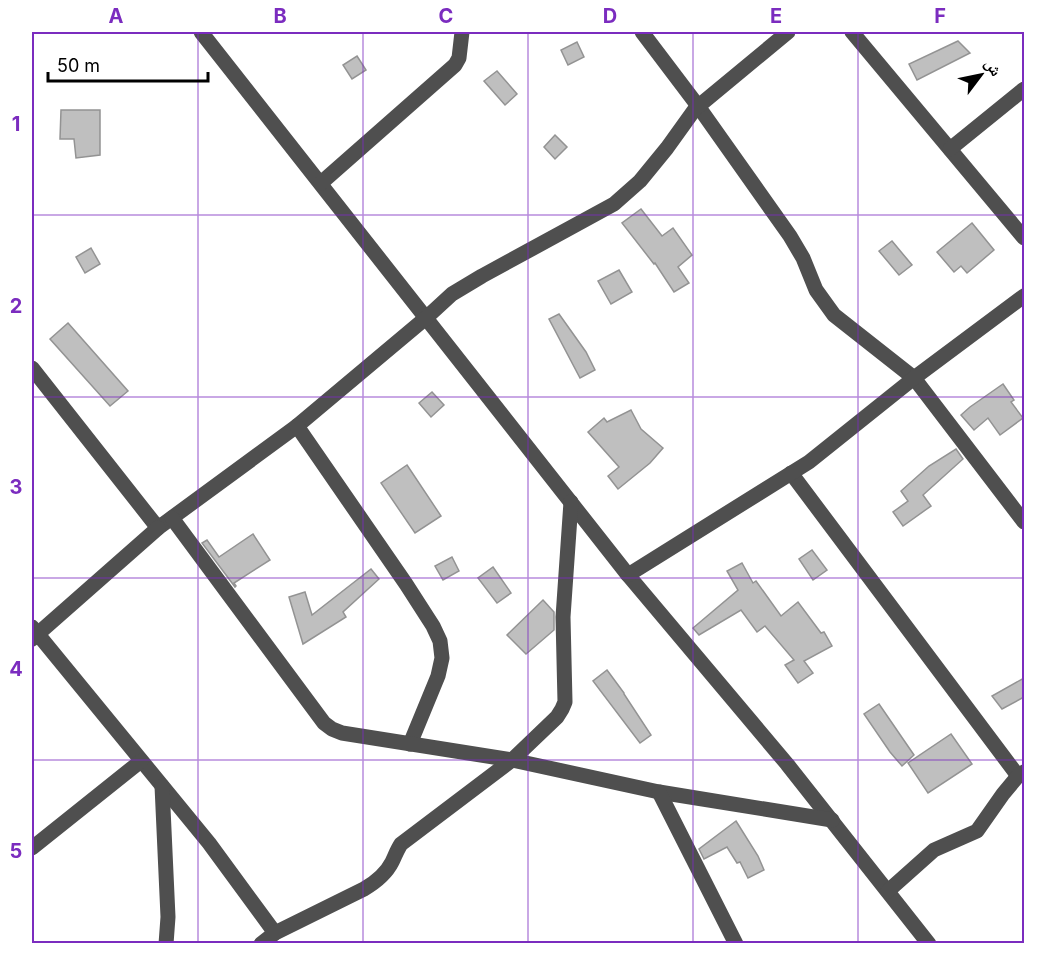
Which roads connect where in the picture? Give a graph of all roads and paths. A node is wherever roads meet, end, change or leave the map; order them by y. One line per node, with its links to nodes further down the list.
1 (201, 32): 9 (street)
2 (462, 32): 9 (street)
3 (642, 32): 7 (street)
4 (788, 32): 7 (street)
5 (852, 32): 8 (street)
6 (1024, 89): 8 (street)
7 (698, 106): 12 (street); 14 (street)
8 (950, 149): 10 (street)
9 (321, 183): 12 (street)
10 (1024, 238)
11 (1024, 296): 14 (street)
12 (427, 317): 15 (street); 17 (street)
13 (32, 369): 20 (street)
14 (914, 378): 16 (street); 19 (street)
15 (297, 426): 18 (street); 23 (street)
16 (791, 473): 21 (street); 26 (street)
17 (572, 502): 21 (street); 24 (street)
18 (172, 518): 20 (street); 23 (street)
19 (1024, 522)
20 (158, 528): 22 (street)
21 (628, 575): 29 (street)
22 (33, 633): 25 (street)
23 (410, 744): 24 (street)
24 (512, 760): 28 (street); 32 (street)
25 (141, 761): 27 (street); 30 (street)
26 (1021, 774): 31 (street)
27 (162, 786): 32 (street); 33 (street)
28 (659, 792): 29 (street); 35 (street)
29 (832, 820): 31 (street)
30 (32, 848)
31 (888, 891): 36 (street)
32 (275, 933): 34 (street)
33 (166, 944)
34 (261, 944)
35 (736, 944)
36 (930, 944)

